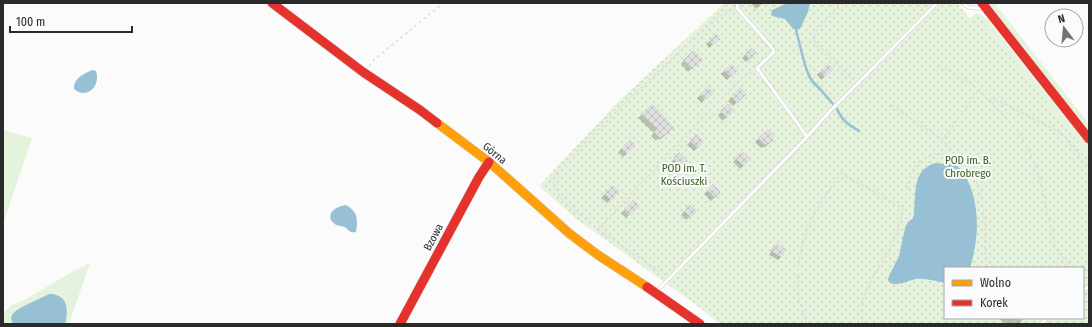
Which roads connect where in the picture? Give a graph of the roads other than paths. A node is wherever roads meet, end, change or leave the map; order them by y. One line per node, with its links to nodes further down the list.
1 (272, 3): 8 (street, Górna)
2 (738, 3): 6 (lane)
3 (937, 3): 6 (lane)
4 (962, 3): 5 (lane)
5 (984, 6): 7 (street)
6 (807, 137): 9 (lane)
7 (1089, 139)
8 (489, 162): 9 (street, Górna); 10 (street, Bzowa)
9 (655, 292): 11 (street, Górna)
10 (400, 324)
11 (700, 324)

